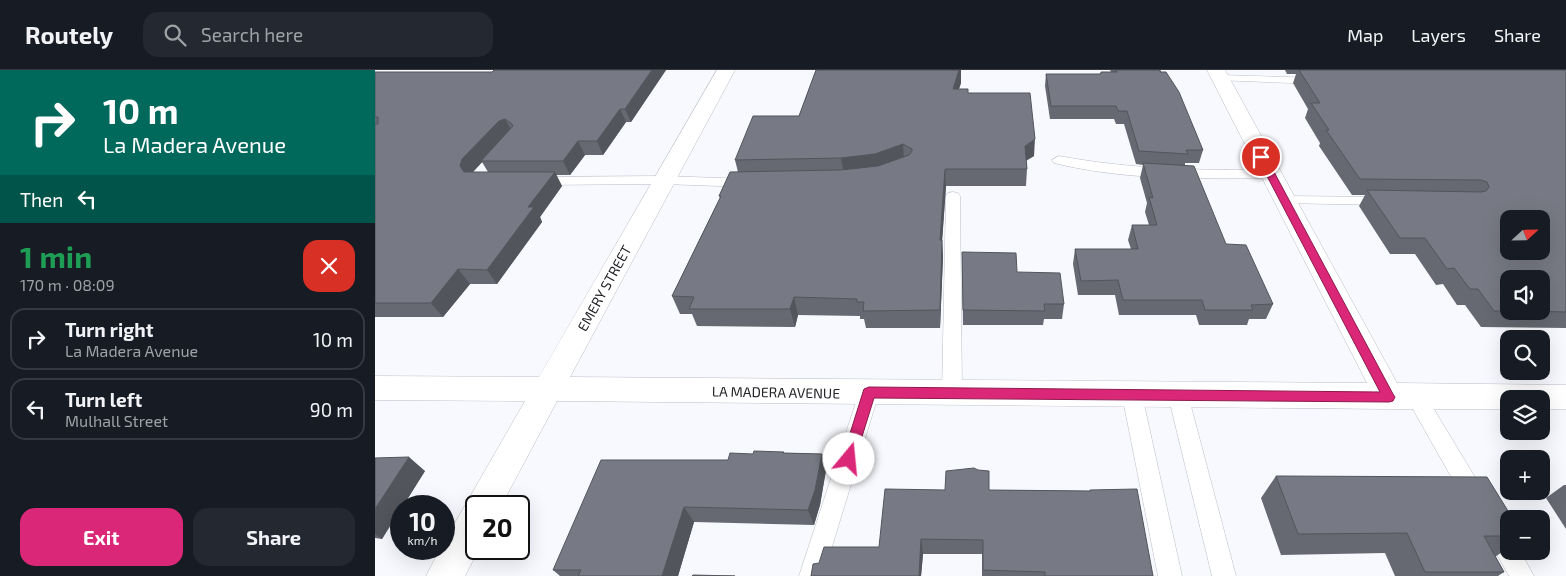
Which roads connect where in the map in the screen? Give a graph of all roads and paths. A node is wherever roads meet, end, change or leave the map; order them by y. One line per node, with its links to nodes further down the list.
1 (726, 70): 8 (street, EMERY STREET)
2 (1271, 70): 4 (lane)
3 (1218, 74): 4 (lane); 7 (street)
4 (1260, 79): 5 (lane)
5 (1326, 81)
6 (1059, 160): 7 (lane)
7 (1270, 173): 12 (street)
8 (664, 180): 9 (lane); 10 (lane); 15 (street, EMERY STREET)
9 (521, 181)
10 (758, 183)
11 (953, 196): 17 (lane)
12 (1284, 200): 13 (lane); 20 (street)
13 (1403, 201)
14 (375, 388): 15 (street, LA MADERA AVENUE)
15 (547, 390): 16 (street, LA MADERA AVENUE); 22 (street, EMERY STREET)
16 (869, 392): 17 (street, LA MADERA AVENUE); 25 (lane)
17 (953, 393): 18 (street, LA MADERA AVENUE)
18 (1131, 395): 19 (street, LA MADERA AVENUE); 26 (lane)
19 (1178, 396): 20 (street, LA MADERA AVENUE); 27 (lane)
20 (1402, 397): 21 (street, LA MADERA AVENUE); 28 (lane)
21 (1566, 397)
22 (489, 495)
23 (465, 539): 24 (street)
24 (445, 576)
25 (811, 576)
26 (1170, 576)
27 (1224, 576)
28 (1522, 576)

